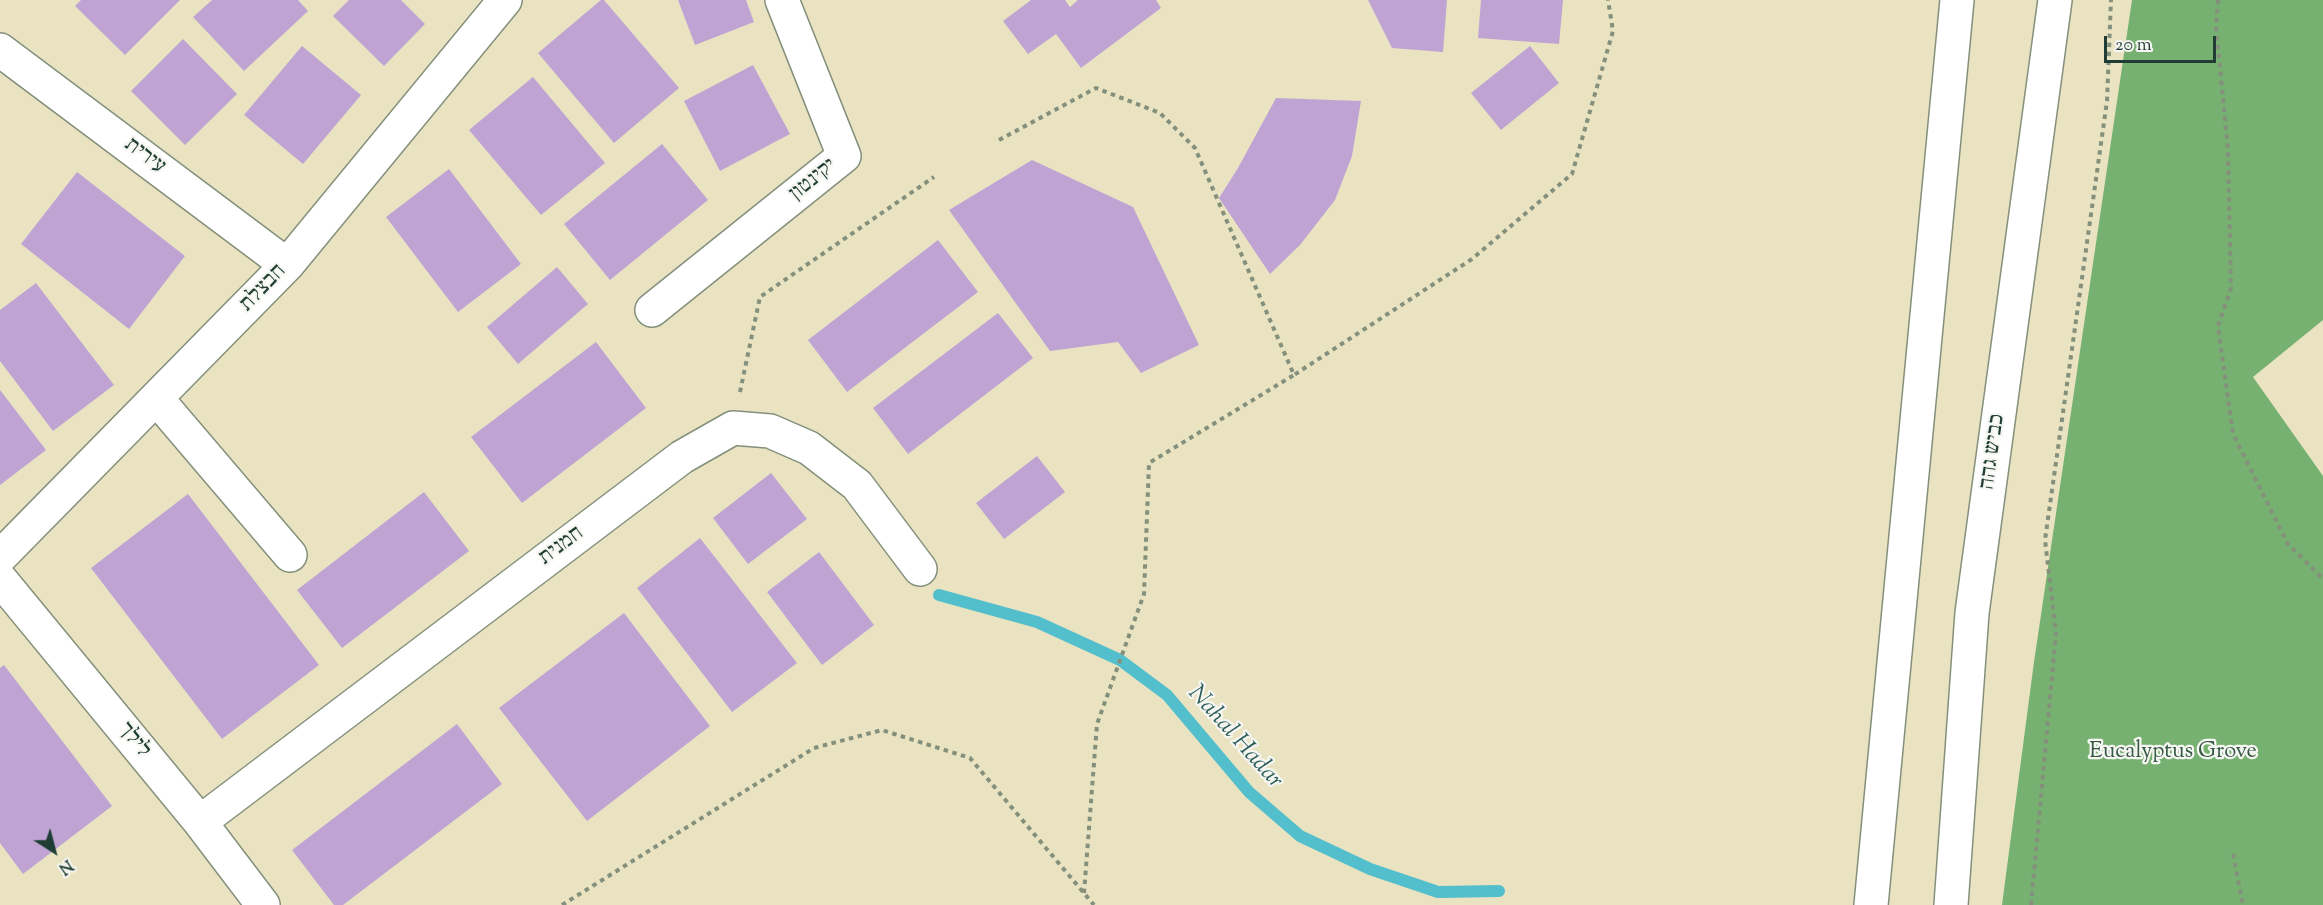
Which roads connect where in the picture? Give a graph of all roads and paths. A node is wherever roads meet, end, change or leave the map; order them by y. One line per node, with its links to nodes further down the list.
1 (505, 0): 11 (main road, חבצלת)
2 (782, 0): 12 (main road, יקינטון)
3 (1608, 0): 13 (path)
4 (1957, 0): 27 (main road)
5 (2055, 0): 28 (main road, כביש גהה)
6 (2111, 0): 29 (path)
7 (2218, 0): 20 (path)
8 (0, 50): 11 (main road, עירית)
9 (999, 140): 13 (path)
10 (934, 177): 15 (path)
11 (287, 265): 14 (main road, חבצלת)
12 (652, 310)
13 (1294, 375): 23 (path)
14 (157, 399): 16 (main road); 17 (main road, חבצלת)
15 (733, 428): 18 (main road); 21 (main road, חמנית)
16 (290, 555)
17 (0, 557)
18 (920, 569)
19 (0, 579): 21 (main road, לילך)
20 (2323, 579)
21 (200, 822): 24 (main road, לילך)
22 (2233, 854): 30 (path)
23 (1084, 893): 25 (path); 26 (path)
24 (263, 905)
25 (562, 905)
26 (1094, 905)
27 (1871, 905)
28 (1951, 905)
29 (2031, 905)
30 (2243, 905)

